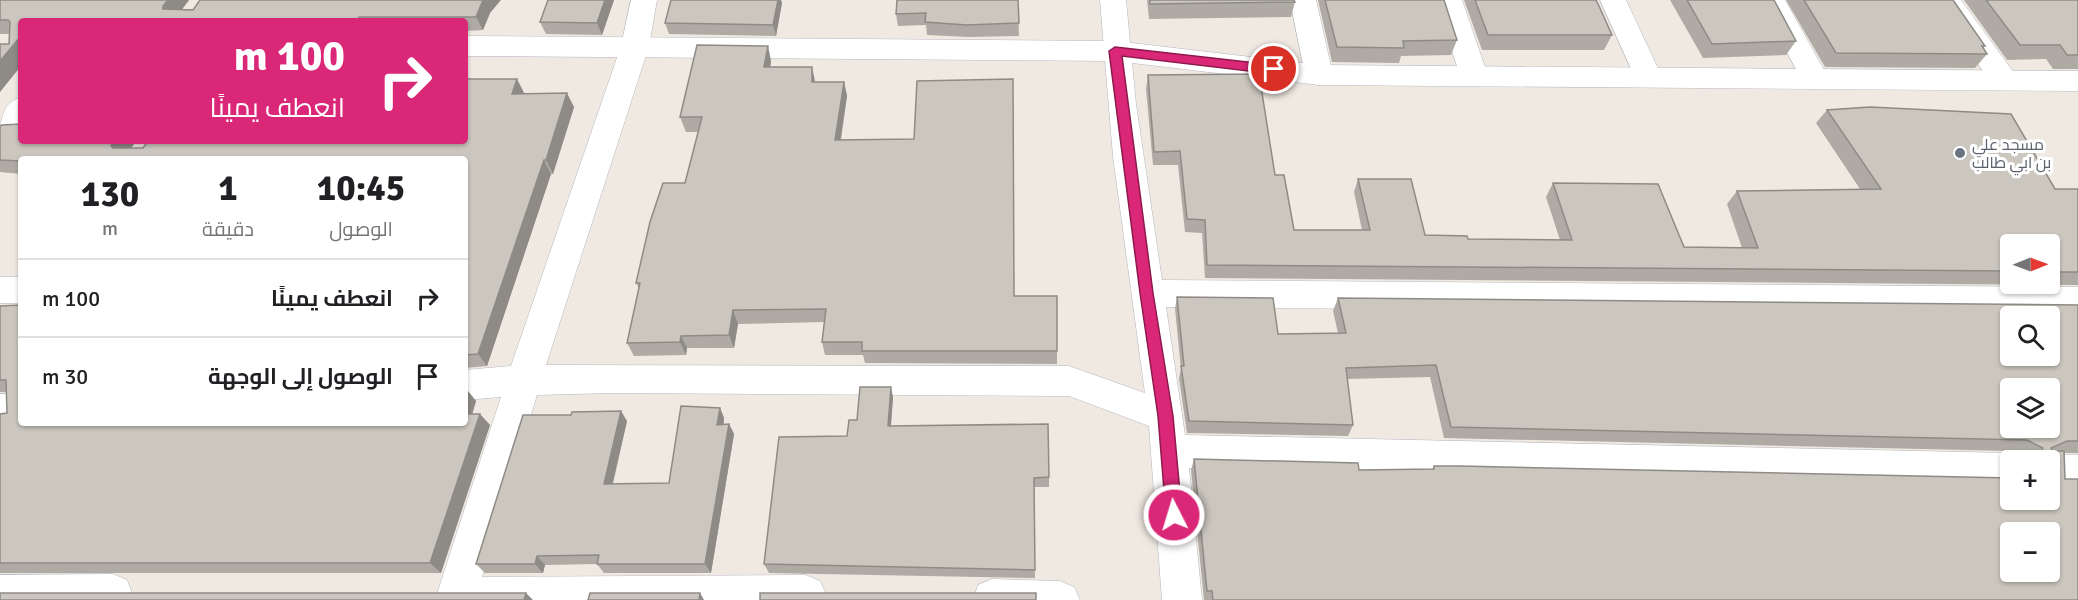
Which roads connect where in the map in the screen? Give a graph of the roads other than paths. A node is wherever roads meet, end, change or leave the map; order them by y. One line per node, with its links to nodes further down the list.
1 (644, 0): 9 (street)
2 (1113, 0): 10 (street)
3 (1303, 0): 11 (street)
4 (1449, 0): 12 (street)
5 (1613, 0): 13 (street)
6 (1772, 0): 14 (street)
7 (1947, 0): 15 (street)
8 (468, 46): 9 (street)
9 (634, 46): 10 (street); 23 (street)
10 (1115, 51): 11 (street); 21 (street)
11 (1319, 75): 12 (street)
12 (1474, 76): 13 (street)
13 (1648, 78): 14 (street)
14 (1815, 79): 15 (street)
15 (2004, 80): 16 (street)
16 (2078, 81)
17 (18, 110): 18 (street)
18 (0, 135)
19 (18, 290): 20 (street)
20 (0, 291)
21 (1146, 293): 22 (street); 27 (street)
22 (2078, 301)
23 (524, 380): 24 (street); 27 (street); 34 (street)
24 (468, 385)
25 (18, 408): 26 (street)
26 (0, 409)
27 (1167, 433): 28 (street); 37 (street)
28 (2000, 470)
29 (2060, 471): 30 (street)
30 (2078, 472)
31 (145, 593): 32 (street)
32 (0, 594)
33 (835, 594): 34 (street)
34 (444, 597)
35 (953, 597): 36 (street)
36 (1060, 600)
37 (1182, 600)

